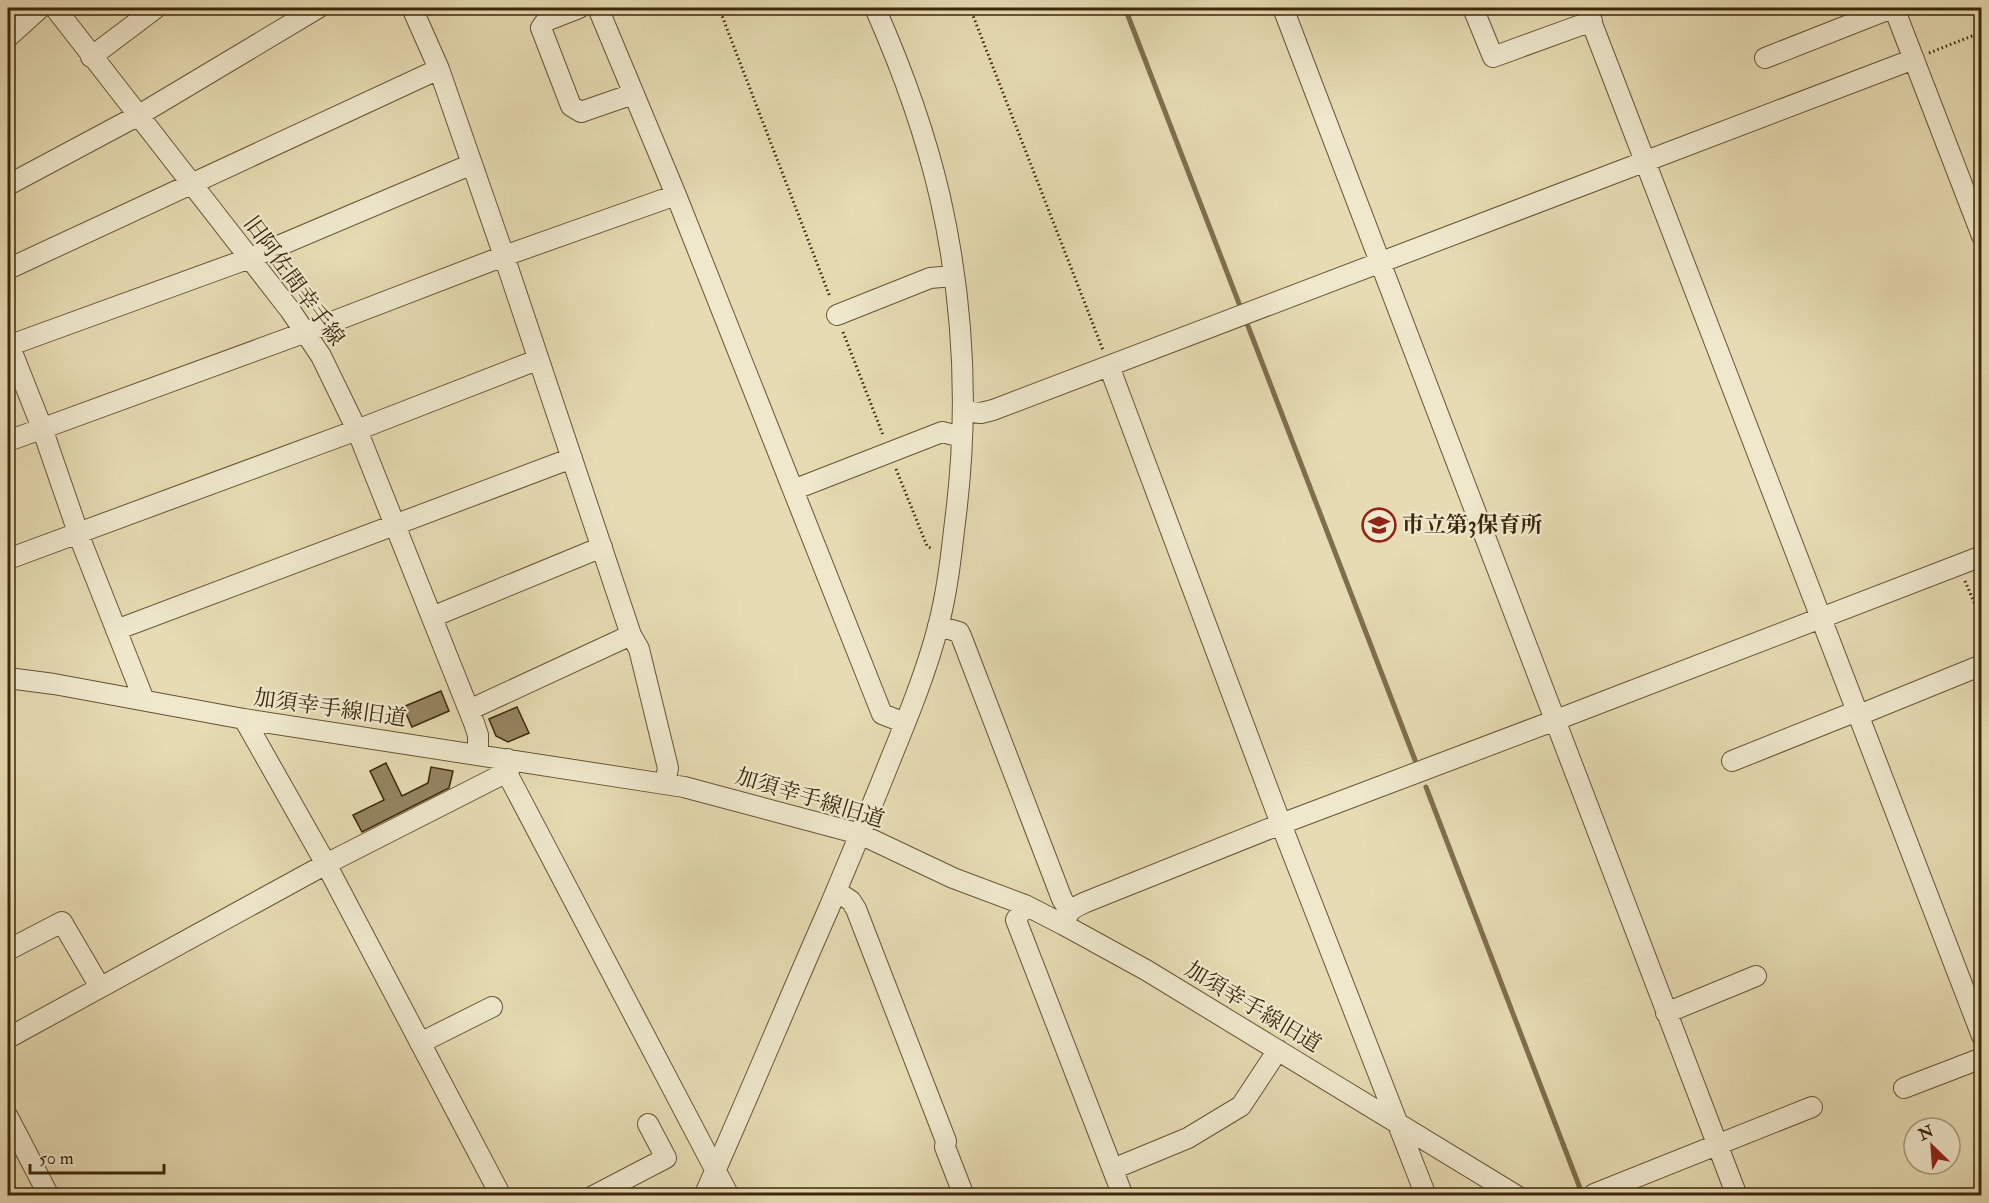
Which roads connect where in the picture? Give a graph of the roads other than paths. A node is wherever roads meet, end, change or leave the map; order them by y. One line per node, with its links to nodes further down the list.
1 (40, 8): 13 (street)
2 (55, 8): 14 (street, 旧阿佐間幸手線)
3 (156, 8): 14 (street)
4 (318, 8): 19 (street)
5 (412, 8): 17 (street)
6 (579, 8): 18 (street)
7 (598, 8): 18 (street)
8 (875, 8): 30 (street)
9 (1283, 8): 28 (street)
10 (1473, 8): 12 (street)
11 (1893, 8): 15 (street); 16 (street)
12 (1589, 14): 20 (street)
13 (8, 37)
14 (92, 57): 19 (street, 旧阿佐間幸手線)
15 (1765, 58)
16 (1914, 59): 20 (street); 25 (street)
17 (439, 69): 21 (street); 22 (street)
18 (633, 93): 24 (street)
19 (139, 115): 22 (street, 旧阿佐間幸手線); 23 (street)
20 (1645, 161): 28 (street); 49 (street)
21 (472, 164): 26 (street); 27 (street)
22 (191, 184): 27 (street, 旧阿佐間幸手線); 29 (street)
23 (8, 185)
24 (676, 195): 26 (street); 42 (street)
25 (1982, 236)
26 (504, 256): 32 (street); 34 (street)
27 (250, 258): 32 (street, 旧阿佐間幸手線); 33 (street)
28 (1381, 263): 35 (street); 59 (street)
29 (8, 269)
30 (953, 276): 31 (street); 36 (street)
31 (837, 315)
32 (306, 332): 37 (street); 38 (street, 旧阿佐間幸手線)
33 (8, 344): 37 (street)
34 (537, 360): 38 (street); 41 (street)
35 (1109, 366): 36 (street); 65 (street)
36 (964, 411): 39 (street)
37 (42, 428): 40 (street); 44 (street)
38 (357, 429): 43 (street, 旧阿佐間幸手線); 44 (street)
39 (962, 437): 42 (street); 50 (street)
40 (8, 441)
41 (572, 458): 43 (street); 45 (street)
42 (793, 490): 60 (street)
43 (395, 526): 48 (street, 旧阿佐間幸手線); 51 (street)
44 (78, 532): 47 (street); 51 (street)
45 (602, 547): 48 (street); 52 (street)
46 (1982, 556): 49 (street)
47 (8, 559)
48 (432, 617): 56 (street, 旧阿佐間幸手線)
49 (1822, 618): 57 (street); 59 (street)
50 (938, 626): 60 (street); 70 (street)
51 (117, 630): 55 (street)
52 (631, 635): 56 (street); 64 (street)
53 (1977, 667): 57 (street)
54 (8, 678): 55 (street, 加須幸手線旧道)
55 (144, 700): 58 (street, 加須幸手線旧道)
56 (469, 710): 61 (street, 旧阿佐間幸手線)
57 (1858, 713): 62 (street); 76 (street)
58 (244, 719): 61 (street, 加須幸手線旧道); 67 (street)
59 (1556, 720): 65 (street); 75 (street)
60 (905, 723): 66 (street)
61 (478, 754): 63 (street, 加須幸手線旧道)
62 (1732, 761)
63 (508, 765): 64 (street, 加須幸手線旧道); 67 (street); 87 (street)
64 (665, 783): 66 (street, 加須幸手線旧道)
65 (1281, 824): 70 (street); 84 (street)
66 (860, 834): 68 (street); 69 (street, 加須幸手線旧道)
67 (326, 864): 73 (street); 78 (street)
68 (836, 891): 87 (street); 96 (street)
69 (1025, 905): 70 (street, 加須幸手線旧道); 88 (street)
70 (1067, 918): 79 (street, 加須幸手線旧道)
71 (8, 950): 73 (street)
72 (1756, 976): 75 (street)
73 (100, 987): 77 (street)
74 (492, 1007): 78 (street)
75 (1666, 1012): 86 (street)
76 (1982, 1035)
77 (8, 1038)
78 (420, 1043): 92 (street)
79 (1278, 1050): 84 (street, 加須幸手線旧道); 88 (street)
80 (1982, 1058): 81 (street)
81 (1904, 1088)
82 (1812, 1107): 86 (street)
83 (8, 1117): 91 (street)
84 (1398, 1122): 98 (street); 99 (street, 加須幸手線旧道)
85 (648, 1124): 89 (street)
86 (1717, 1146): 90 (street); 100 (street)
87 (716, 1169): 94 (street); 95 (street)
88 (1113, 1169): 97 (street)
89 (618, 1189): 93 (street)
90 (1594, 1194)
91 (49, 1196)
92 (501, 1196)
93 (593, 1196)
94 (704, 1196)
95 (729, 1196)
96 (964, 1196)
97 (1123, 1196)
98 (1426, 1196)
99 (1517, 1196)
100 (1737, 1196)

